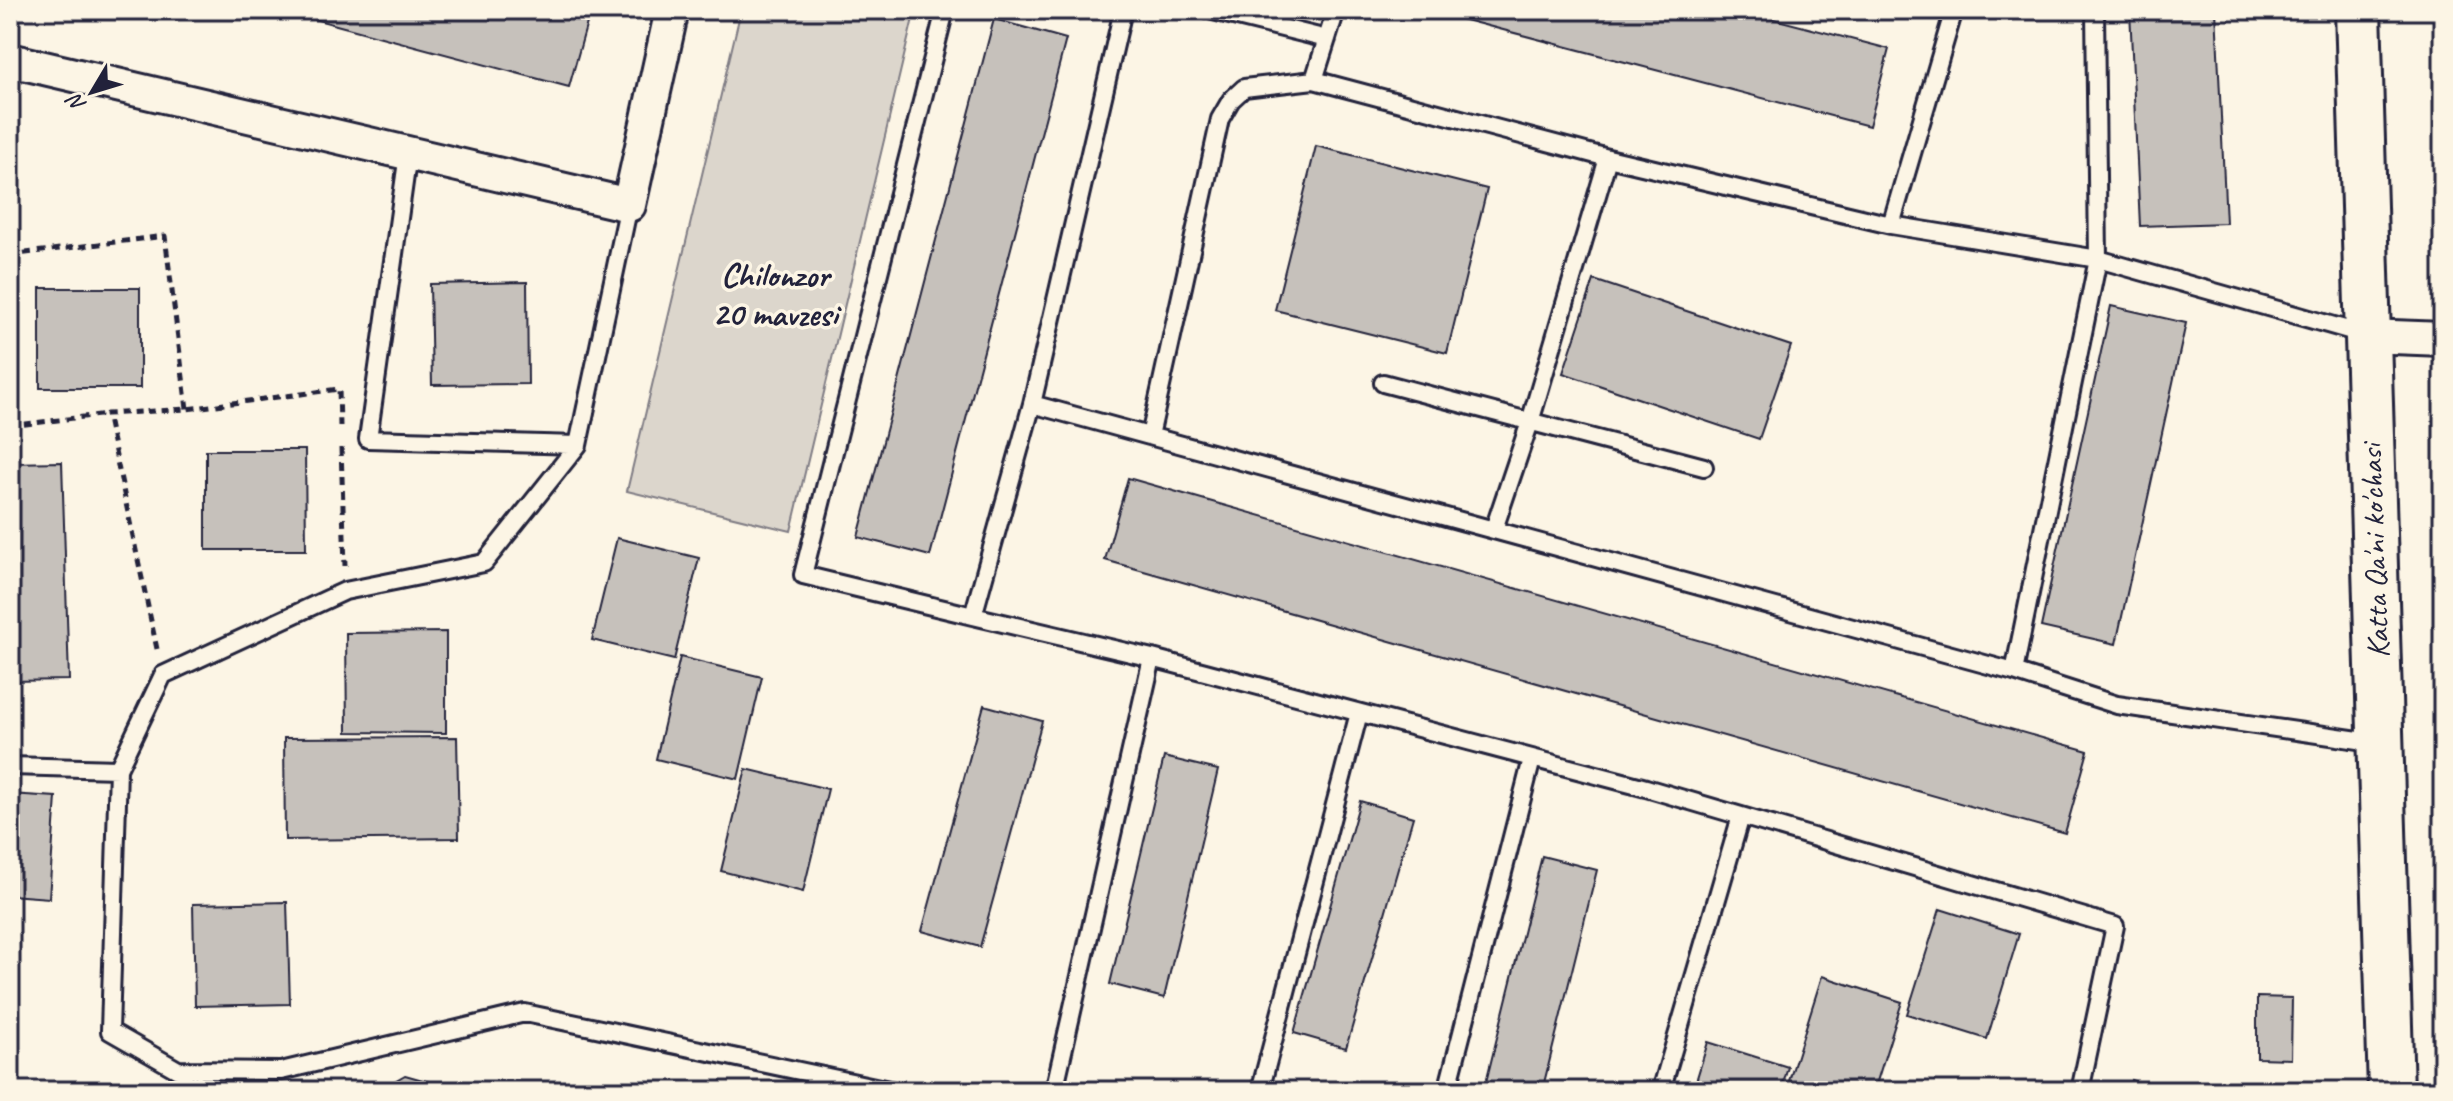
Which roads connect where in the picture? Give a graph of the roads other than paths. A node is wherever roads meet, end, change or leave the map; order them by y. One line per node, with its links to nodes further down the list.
1 (672, 10): 14 (street)
2 (945, 10): 26 (lane)
3 (1123, 10): 20 (lane)
4 (1209, 10): 9 (lane)
5 (1336, 10): 9 (lane)
6 (1954, 10): 15 (lane)
7 (2095, 10): 16 (lane)
8 (2358, 10): 17 (main road, Katta Qa'ni ko'chasi)
9 (1327, 39): 11 (lane)
10 (10, 60): 12 (street)
11 (1314, 80): 13 (lane); 22 (lane)
12 (408, 154): 14 (street); 23 (lane)
13 (1608, 158): 15 (lane); 21 (lane)
14 (629, 205): 23 (lane)
15 (1891, 225): 16 (lane)
16 (2098, 259): 17 (lane); 28 (lane)
17 (2367, 336): 18 (street); 30 (main road, Katta Qa'ni ko'chasi)
18 (2443, 339)
19 (1383, 383): 21 (lane)
20 (1032, 404): 22 (lane); 26 (lane)
21 (1530, 422): 24 (lane); 25 (lane)
22 (1150, 436): 25 (lane)
23 (578, 445): 33 (lane)
24 (1704, 467)
25 (1494, 529): 28 (lane)
26 (973, 616): 27 (lane)
27 (1152, 658): 29 (lane); 36 (lane)
28 (2014, 672): 30 (lane)
29 (1359, 713): 31 (lane); 37 (lane)
30 (2380, 743): 41 (main road, Katta Qa'ni ko'chasi)
31 (1532, 759): 34 (lane); 38 (lane)
32 (10, 766): 33 (lane)
33 (118, 769): 35 (lane)
34 (1741, 816): 39 (lane); 40 (lane)
35 (894, 1091)
36 (1054, 1091)
37 (1260, 1091)
38 (1447, 1091)
39 (1661, 1091)
40 (2080, 1091)
41 (2391, 1091)

